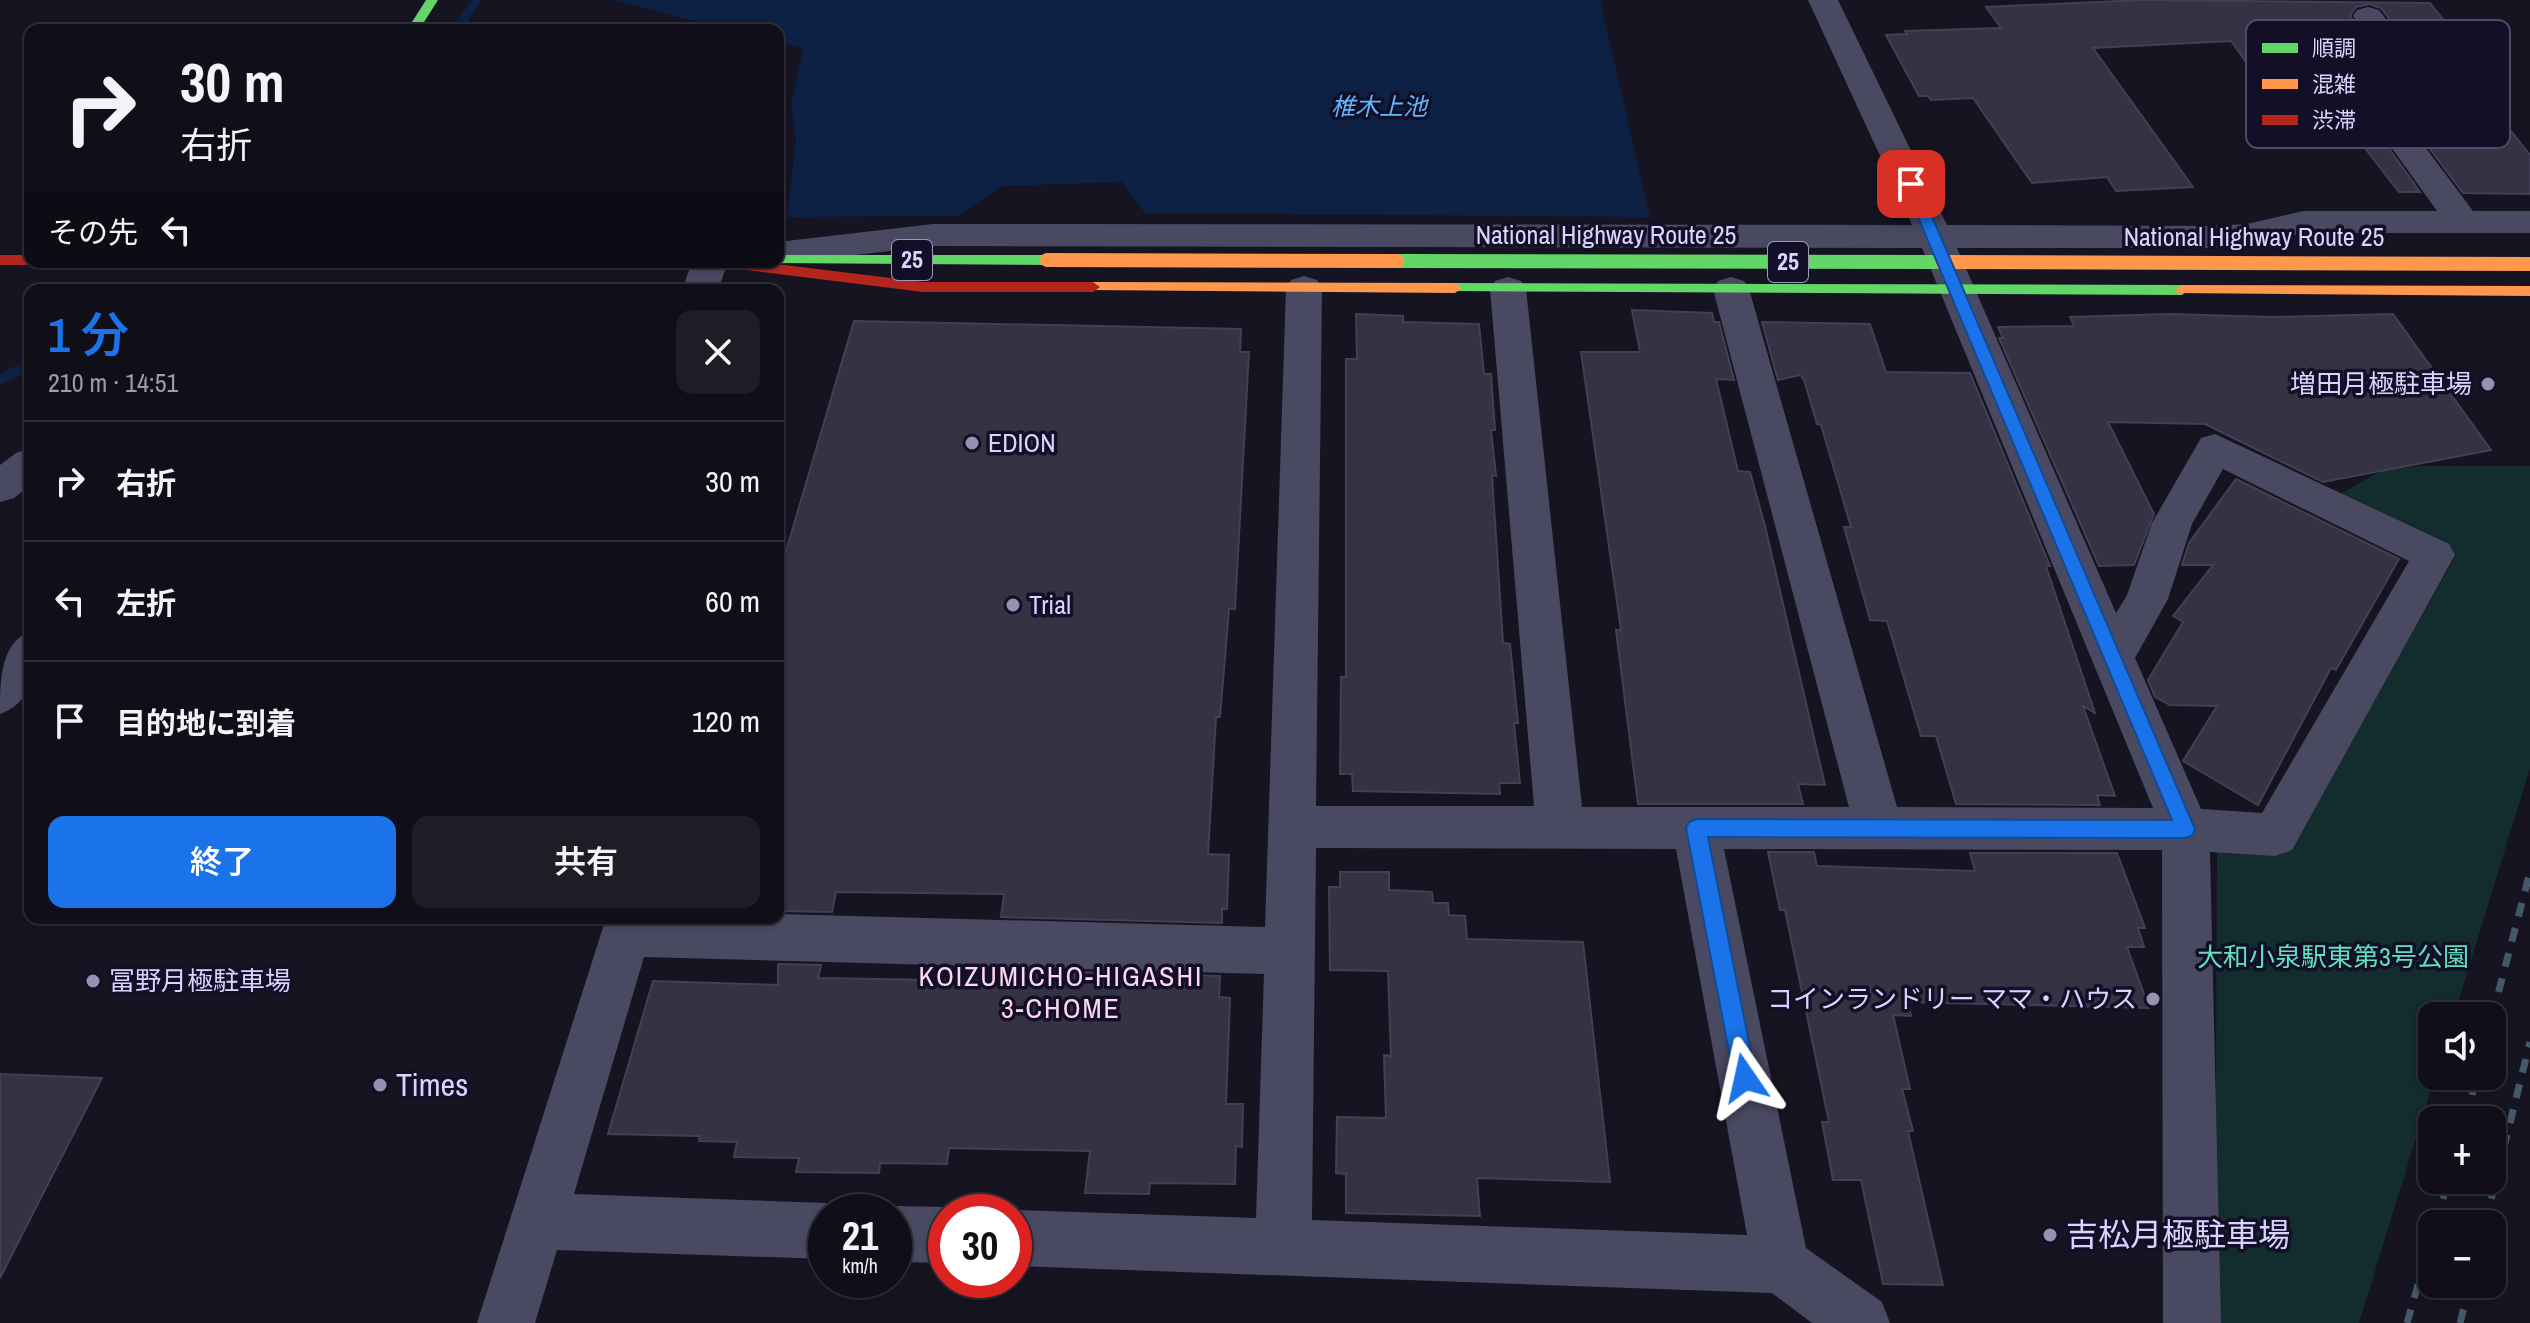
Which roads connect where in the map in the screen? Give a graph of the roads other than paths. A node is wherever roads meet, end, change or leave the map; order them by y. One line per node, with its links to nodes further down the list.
1 (432, 0): 5 (main road)
2 (1823, 0): 9 (street)
3 (2368, 16): 4 (street)
4 (2371, 20)
5 (417, 24)
6 (2409, 148): 7 (street)
7 (2463, 222): 8 (street); 10 (street)
8 (2530, 222)
9 (1935, 237): 10 (street); 11 (street); 20 (street)
10 (2209, 237): 21 (street)
11 (784, 252)
12 (0, 260): 13 (main road)
13 (24, 260)
14 (784, 260): 15 (main road, National Highway Route 25 / 25, bridge)
15 (2530, 264)
16 (770, 268): 17 (main road)
17 (1304, 288): 18 (main road); 26 (street)
18 (1508, 289): 19 (main road); 27 (street)
19 (1731, 289): 20 (main road); 29 (street)
20 (1956, 290): 21 (main road); 25 (street)
21 (2241, 290): 22 (main road)
22 (2530, 291)
23 (24, 468): 24 (street)
24 (0, 487)
25 (2113, 657): 30 (street); 30 (street)
26 (1291, 827): 27 (street); 32 (street)
27 (1560, 828): 28 (street)
28 (1696, 828): 29 (street); 37 (street)
29 (1879, 829): 30 (street)
30 (2186, 829): 40 (street)
31 (629, 926): 32 (street); 33 (street)
32 (1288, 951): 36 (street)
33 (537, 1221): 34 (street); 38 (street)
34 (808, 1230)
35 (1032, 1239): 36 (street)
36 (1283, 1247): 37 (street)
37 (1781, 1265): 39 (street)
38 (506, 1323)
39 (1861, 1323)
40 (2192, 1323)

